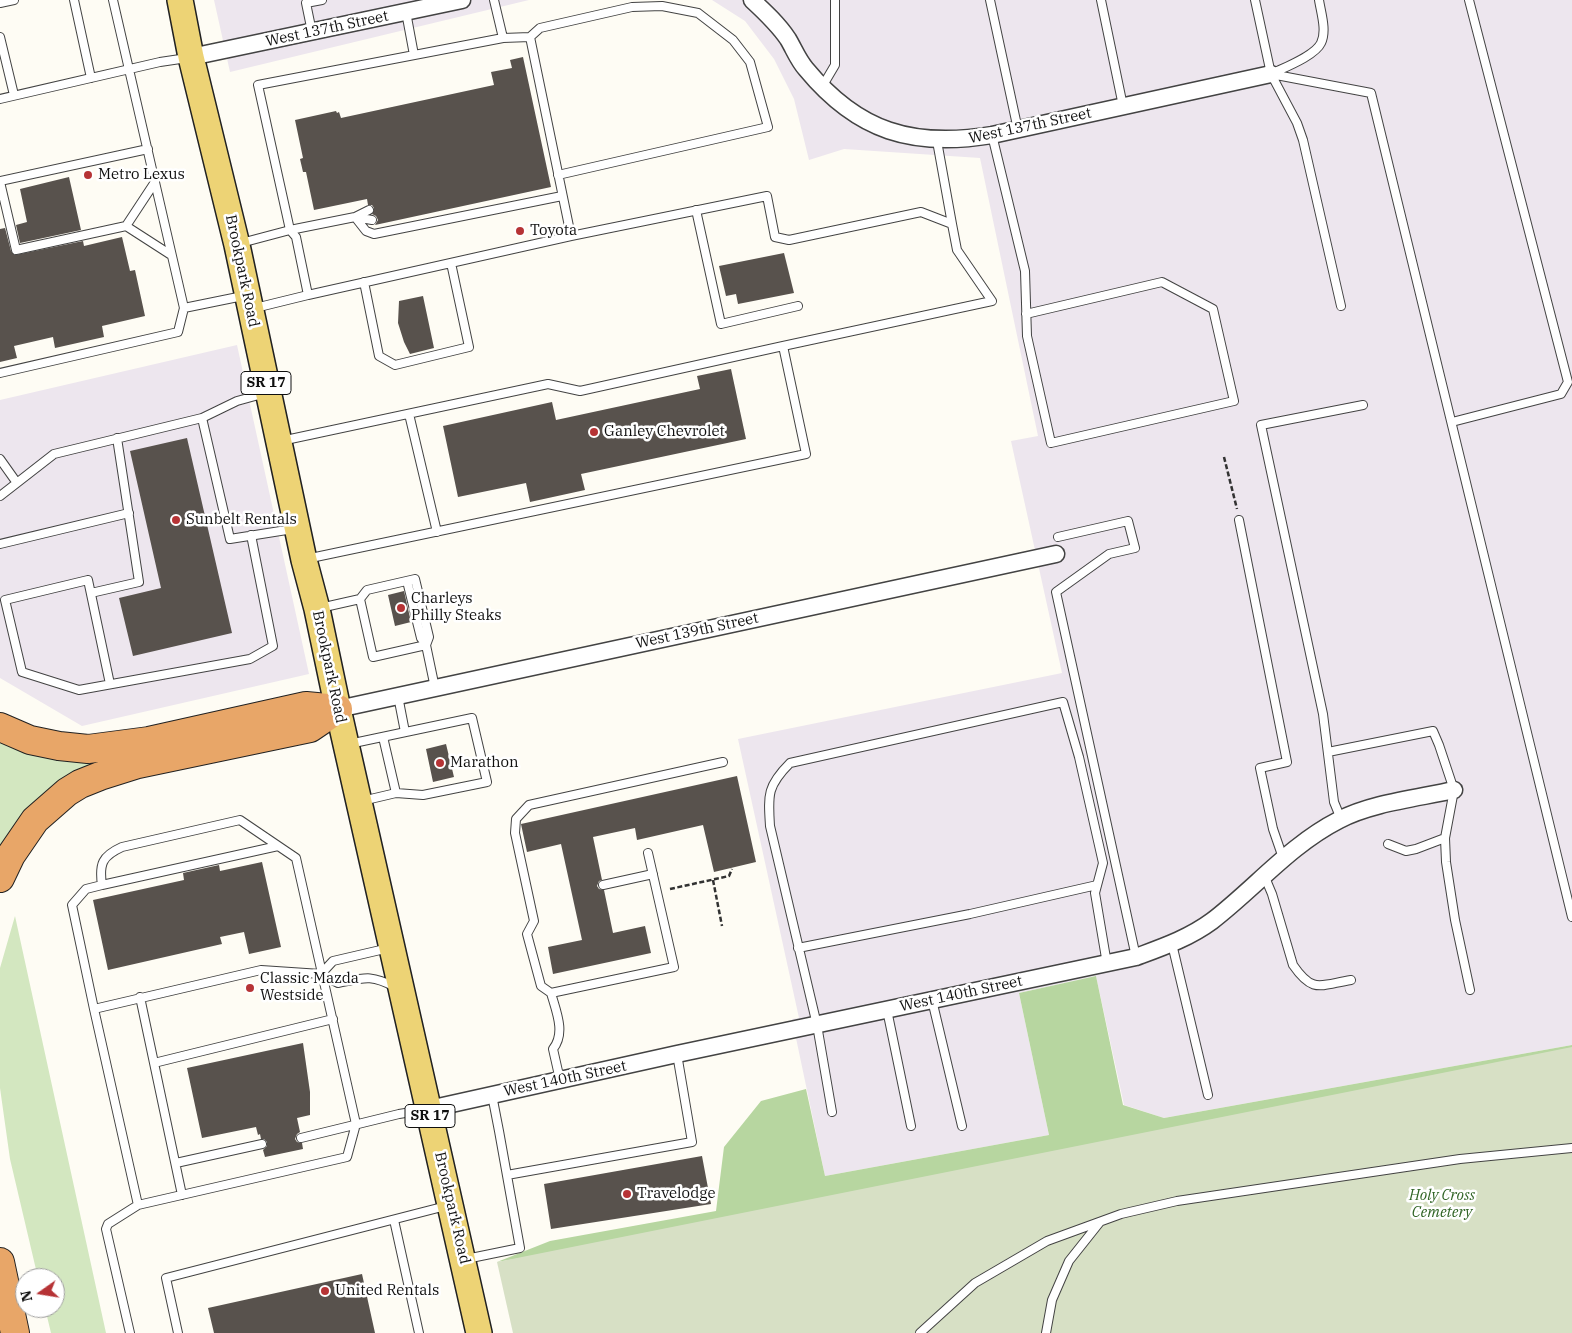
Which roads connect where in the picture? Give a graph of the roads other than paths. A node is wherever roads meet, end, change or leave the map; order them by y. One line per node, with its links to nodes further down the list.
1 (14, 0): 15 (lane)
2 (74, 0): 25 (lane)
3 (113, 0): 23 (lane)
4 (180, 0): 22 (main road, Brookpark Road / SR 17)
5 (322, 0): 17 (lane)
6 (462, 0): 16 (street, West 137th Street)
7 (494, 0): 20 (lane)
8 (752, 0): 26 (street, West 137th Street)
9 (835, 0): 26 (lane)
10 (990, 0): 30 (lane)
11 (1102, 0): 29 (lane)
12 (1255, 0): 24 (lane)
13 (1319, 0): 24 (lane)
14 (1469, 0): 62 (lane)
15 (0, 3)
16 (406, 12): 17 (street, West 137th Street); 21 (lane)
17 (312, 32): 22 (street, West 137th Street)
18 (0, 37): 27 (lane)
19 (530, 37): 20 (lane); 34 (lane); 34 (lane)
20 (503, 38): 21 (lane)
21 (414, 55): 44 (lane)
22 (192, 58): 23 (lane); 46 (main road, Brookpark Road / SR 17)
23 (130, 69): 25 (lane); 33 (lane)
24 (1271, 74): 29 (street, West 137th Street); 53 (lane); 62 (lane)
25 (91, 78): 27 (lane)
26 (822, 87): 32 (street, West 137th Street)
27 (14, 95): 28 (lane)
28 (0, 99)
29 (1123, 106): 30 (street, West 137th Street)
30 (1018, 130): 31 (street, West 137th Street)
31 (992, 135): 32 (street, West 137th Street); 55 (lane)
32 (937, 141): 42 (lane)
33 (148, 149): 35 (lane); 36 (lane)
34 (558, 175): 37 (lane)
35 (0, 181): 43 (lane)
36 (155, 182): 43 (lane); 47 (lane)
37 (562, 196): 40 (lane); 45 (lane)
38 (369, 210): 40 (lane)
39 (696, 210): 42 (lane); 45 (lane); 52 (lane)
40 (355, 217): 41 (lane); 44 (lane)
41 (372, 220)
42 (952, 224): 56 (lane)
43 (126, 226): 47 (lane)
44 (290, 230): 46 (lane); 50 (lane)
45 (571, 236): 48 (lane)
46 (237, 245): 51 (main road, Brookpark Road / SR 17)
47 (172, 255): 54 (lane)
48 (451, 263): 49 (lane); 49 (lane)
49 (364, 282): 50 (lane)
50 (308, 295): 51 (lane)
51 (249, 302): 54 (lane); 58 (main road, Brookpark Road / SR 17)
52 (798, 306)
53 (1341, 306)
54 (184, 308): 57 (lane)
55 (1026, 314): 55 (lane)
56 (783, 346): 60 (lane); 71 (lane)
57 (0, 373)
58 (268, 392): 61 (lane); 64 (main road, Brookpark Road / SR 17)
59 (1363, 405): 90 (lane)
60 (409, 414): 64 (lane); 71 (lane)
61 (202, 418): 63 (lane); 72 (lane)
62 (1452, 422): 107 (lane)
63 (118, 438): 66 (lane); 68 (lane)
64 (279, 442): 70 (main road, Brookpark Road / SR 17)
65 (0, 459): 66 (lane)
66 (17, 483): 67 (lane)
67 (0, 496)
68 (129, 513): 74 (lane); 77 (lane)
69 (1239, 520): 100 (lane)
70 (297, 529): 72 (lane); 76 (main road, Brookpark Road / SR 17)
71 (437, 532): 76 (lane)
72 (251, 535): 82 (lane)
73 (1058, 537): 111 (lane)
74 (0, 544)
75 (1056, 554): 83 (street, West 139th Street)
76 (304, 560): 80 (main road, Brookpark Road / SR 17)
77 (91, 593): 79 (lane); 82 (lane)
78 (360, 599): 80 (lane); 81 (lane); 81 (lane)
79 (2, 600): 82 (lane)
80 (317, 609): 85 (main road, Brookpark Road / SR 17)
81 (426, 645): 83 (lane)
82 (110, 684)
83 (435, 688): 84 (street, West 139th Street)
84 (398, 696): 85 (street, West 139th Street); 87 (lane)
85 (338, 710): 86 (highway); 89 (main road, Brookpark Road / SR 17); 103 (highway)
86 (0, 728)
87 (405, 732): 88 (lane); 93 (lane)
88 (383, 737): 89 (lane); 93 (lane)
89 (347, 745): 94 (main road, Brookpark Road / SR 17)
90 (1328, 752): 92 (lane); 95 (lane)
91 (723, 762): 117 (lane)
92 (1454, 790): 95 (street, West 140th Street); 96 (lane)
93 (396, 793): 94 (lane)
94 (360, 802): 109 (main road, Brookpark Road / SR 17)
95 (1341, 819): 100 (street, West 140th Street)
96 (1445, 838): 97 (lane); 115 (lane)
97 (1388, 844)
98 (278, 846): 104 (lane); 104 (lane); 113 (lane)
99 (648, 853): 101 (lane)
100 (1283, 858): 102 (street, West 140th Street)
101 (653, 874): 105 (lane); 117 (lane)
102 (1264, 875): 108 (street, West 140th Street); 114 (lane)
103 (0, 878)
104 (102, 885): 120 (lane)
105 (603, 885)
106 (1097, 886): 110 (lane); 110 (lane); 112 (lane)
107 (1572, 917)
108 (1172, 944): 111 (street, West 140th Street); 128 (lane)
109 (393, 947): 113 (lane); 116 (main road, Brookpark Road / SR 17)
110 (798, 948): 123 (lane)
111 (1136, 957): 112 (street, West 140th Street)
112 (1107, 964): 119 (street, West 140th Street)
113 (321, 974): 116 (lane); 118 (lane); 122 (lane)
114 (1351, 980)
115 (1470, 990)
116 (402, 991): 129 (main road, Brookpark Road / SR 17)
117 (551, 993): 126 (lane)
118 (140, 997): 120 (lane); 125 (lane)
119 (932, 1000): 121 (street, West 140th Street); 133 (lane)
120 (94, 1009): 140 (lane)
121 (887, 1010): 123 (street, West 140th Street); 132 (lane)
122 (333, 1019): 125 (lane); 131 (lane)
123 (817, 1025): 124 (street, West 140th Street); 130 (lane)
124 (677, 1054): 126 (street, West 140th Street); 138 (lane)
125 (154, 1063): 137 (lane)
126 (560, 1080): 127 (street, West 140th Street)
127 (492, 1095): 129 (street, West 140th Street); 138 (lane)
128 (1208, 1095)
129 (429, 1109): 131 (lane); 141 (main road, Brookpark Road / SR 17)
130 (832, 1112)
131 (356, 1124): 134 (lane); 139 (lane)
132 (911, 1126)
133 (962, 1126)
134 (301, 1138)
135 (262, 1144): 137 (lane)
136 (1572, 1148): 143 (lane)
137 (176, 1163): 139 (lane)
138 (507, 1175): 144 (lane)
139 (182, 1195): 140 (lane)
140 (138, 1205): 147 (lane)
141 (450, 1205): 142 (lane); 144 (main road, Brookpark Road / SR 17)
142 (394, 1220): 148 (lane); 149 (lane)
143 (1100, 1221): 151 (lane); 152 (lane)
144 (464, 1259): 150 (main road, Brookpark Road / SR 17)
145 (0, 1262): 146 (highway)
146 (15, 1333)
147 (130, 1333)
148 (178, 1333)
149 (419, 1333)
150 (480, 1333)
151 (920, 1333)
152 (1046, 1333)

